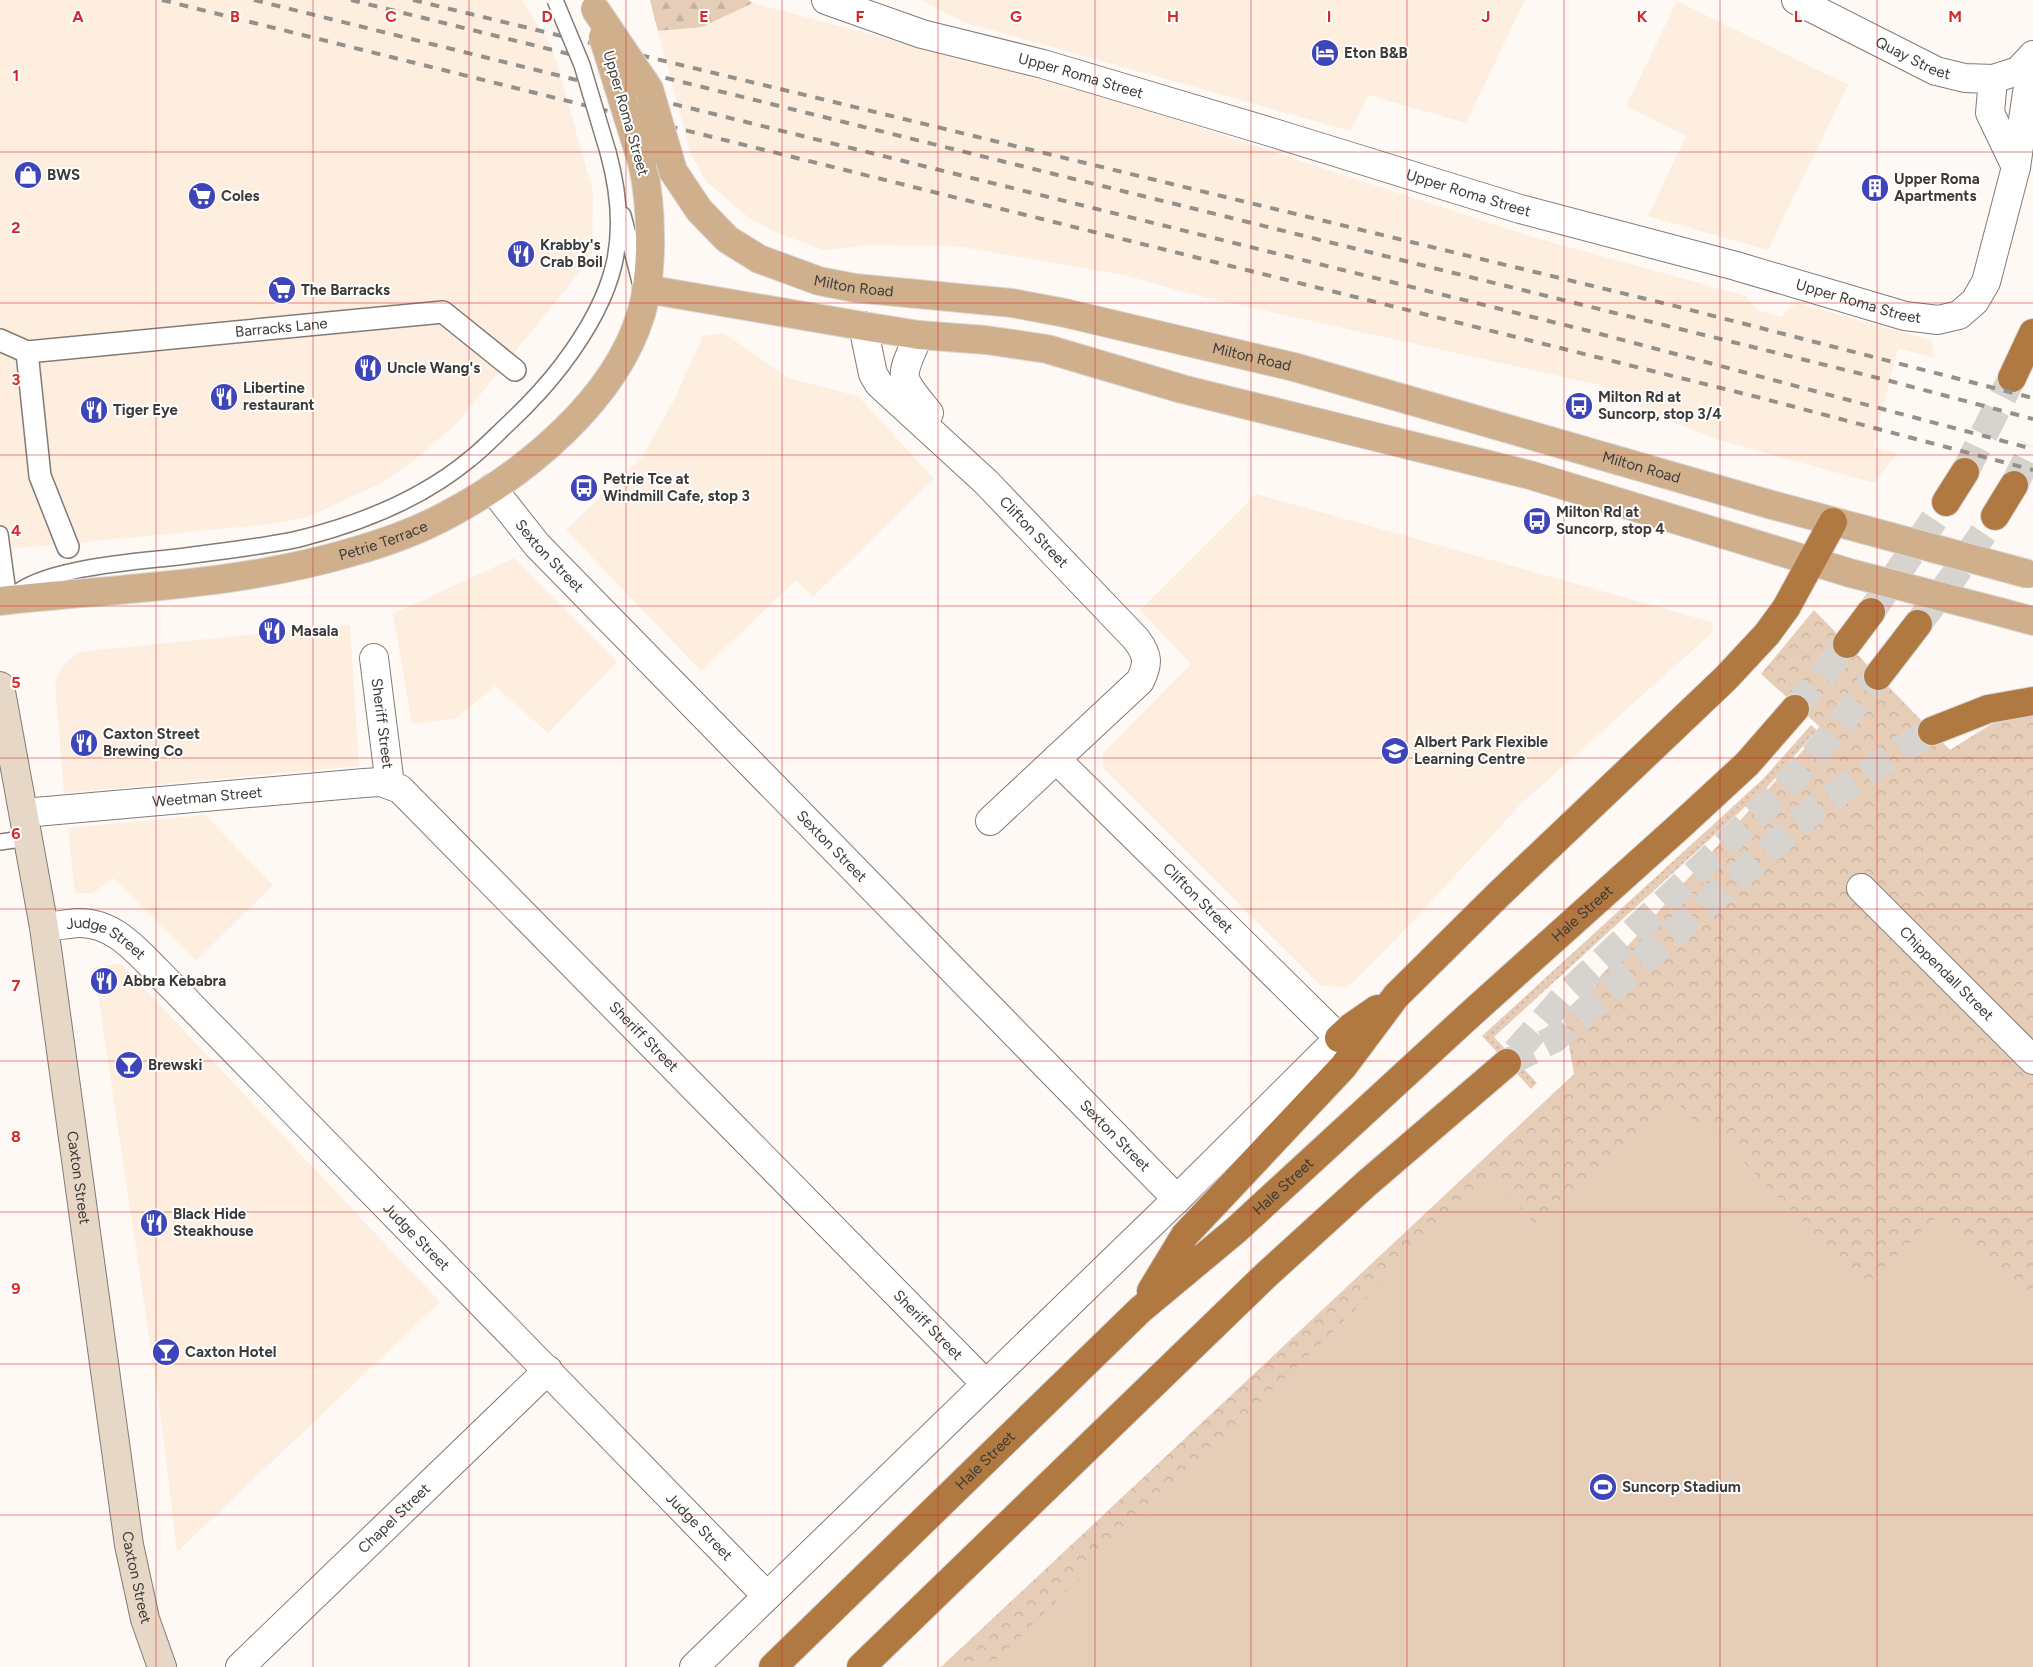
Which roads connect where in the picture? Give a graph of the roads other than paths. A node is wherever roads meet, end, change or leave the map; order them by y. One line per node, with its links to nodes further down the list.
1 (555, 0): 9 (lane, Upper Roma Street, bridge)
2 (826, 0): 8 (street, Upper Roma Street)
3 (1796, 0): 7 (street, Quay Street)
4 (593, 4): 11 (main road, Upper Roma Street, bridge); 25 (main road, Milton Road, bridge)
5 (2033, 55): 7 (street, Quay Street)
6 (2033, 71): 8 (street, Upper Roma Street)
7 (1993, 79): 8 (street)
8 (2016, 167)
9 (618, 195): 10 (lane, Upper Roma Street); 11 (lane)
10 (611, 280): 30 (lane, Petrie Terrace)
11 (646, 289): 12 (main road); 22 (main road, Petrie Terrace)
12 (862, 326): 14 (main road); 20 (street, Clifton Street)
13 (2033, 333): 18 (highway)
14 (919, 335): 20 (street, Clifton Street); 28 (main road)
15 (0, 340): 16 (street)
16 (27, 352): 17 (street, Barracks Lane); 27 (street)
17 (515, 370)
18 (2012, 378)
19 (1965, 472): 23 (highway)
20 (986, 482): 41 (street, Clifton Street)
21 (2014, 485): 24 (highway)
22 (492, 488): 30 (main road, Petrie Terrace); 52 (street, Sexton Street)
23 (1946, 502)
24 (1994, 516)
25 (1833, 522): 28 (highway); 29 (main road, Milton Road, bridge)
26 (0, 534): 30 (lane)
27 (68, 547)
28 (1811, 563): 32 (main road, bridge); 48 (highway)
29 (2030, 574)
30 (3, 605)
31 (1871, 612): 34 (highway)
32 (2033, 621)
33 (1918, 624): 36 (highway)
34 (1847, 644)
35 (374, 658): 42 (street, Sheriff Street)
36 (1878, 676)
37 (0, 686): 44 (main road, Caxton Street)
38 (2033, 701): 40 (highway)
39 (1795, 709): 53 (highway, Hale Street)
40 (1932, 731)
41 (1056, 759): 43 (street, Clifton Street); 49 (street, Clifton Street)
42 (390, 785): 44 (street, Weetman Street); 55 (street, Sheriff Street)
43 (990, 821)
44 (26, 825): 45 (lane, Weetman Street); 47 (main road, Caxton Street)
45 (0, 842)
46 (1861, 888): 50 (street, Chippendall Street)
47 (44, 927): 54 (street, Judge Street); 57 (main road, Caxton Street)
48 (1396, 996): 49 (highway); 53 (highway)
49 (1339, 1038): 52 (street)
50 (2033, 1060)
51 (1507, 1063): 61 (highway)
52 (1177, 1199): 55 (street)
53 (1140, 1310): 60 (highway, Hale Street)
54 (548, 1370): 56 (street, Judge Street); 58 (street, Chapel Street)
55 (986, 1383): 56 (street)
56 (767, 1596): 59 (street)
57 (162, 1667)
58 (240, 1667)
59 (694, 1667)
60 (773, 1667)
61 (861, 1667)

